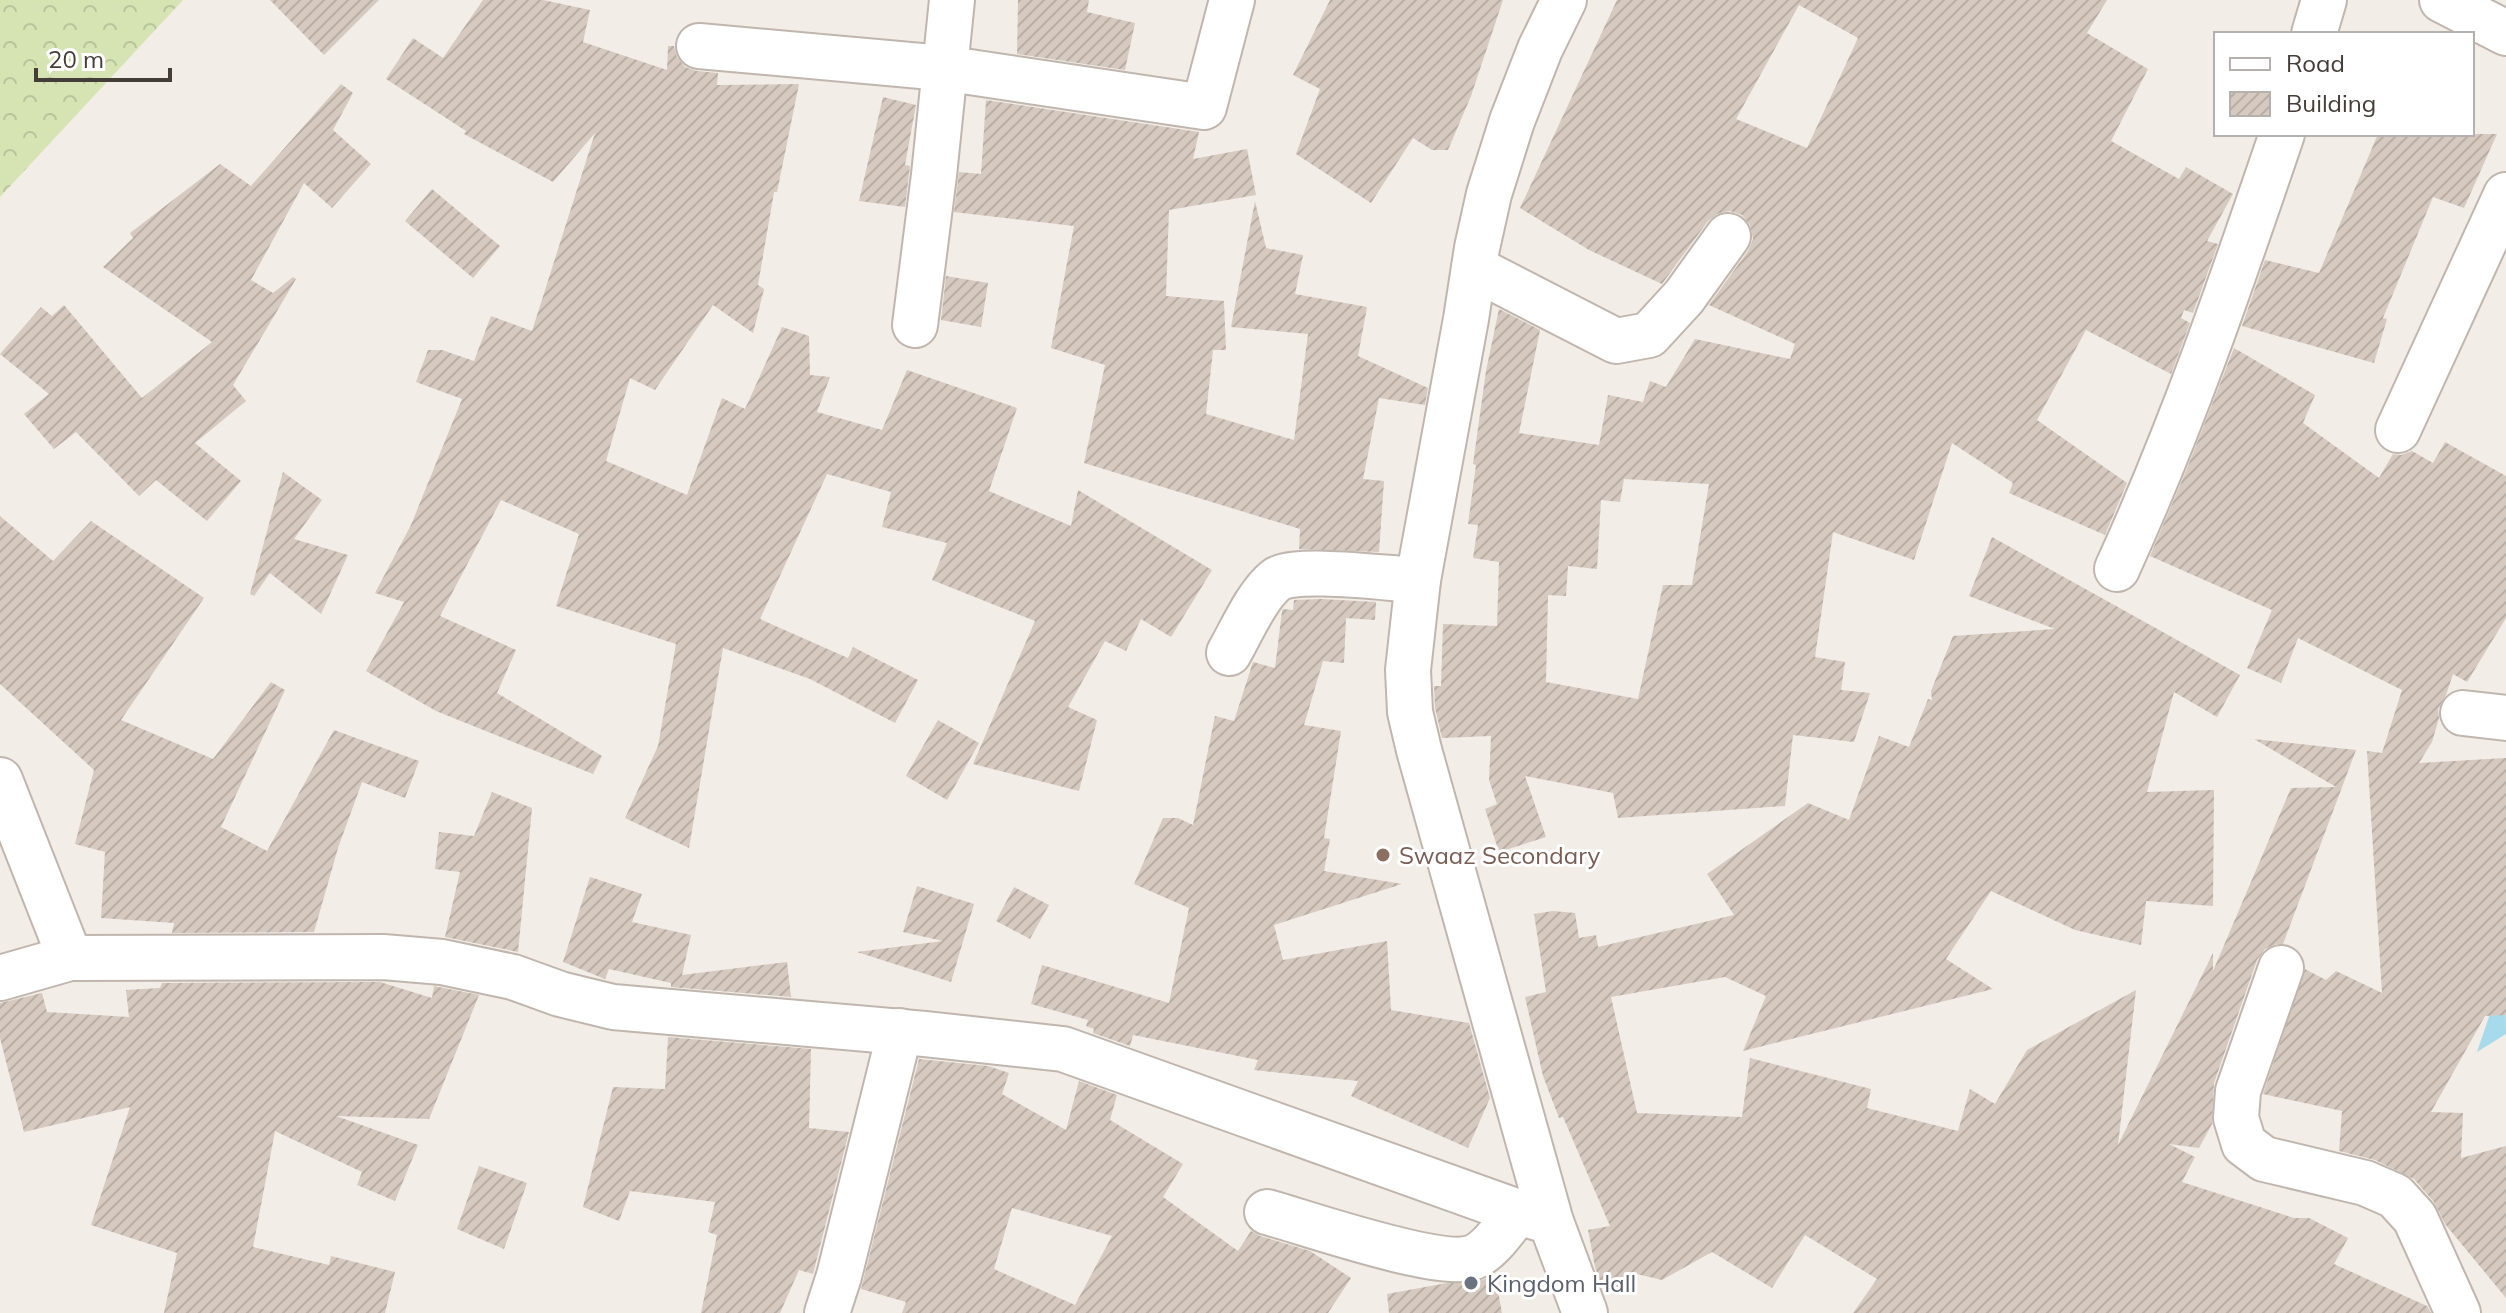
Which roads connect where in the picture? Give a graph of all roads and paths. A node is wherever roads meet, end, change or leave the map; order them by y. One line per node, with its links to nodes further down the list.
1 (952, 0): 9 (street)
2 (1232, 0): 9 (street)
3 (1564, 0): 13 (street)
4 (2324, 0): 6 (street)
5 (2442, 0): 7 (street)
6 (2315, 32)
7 (2506, 33)
8 (699, 46): 9 (street)
9 (943, 68): 14 (street)
10 (2281, 136): 16 (street)
11 (2506, 195): 15 (street)
12 (1728, 236): 13 (street)
13 (1474, 268): 17 (street)
14 (915, 325)
15 (2398, 430)
16 (2117, 569)
17 (1418, 580): 18 (street); 27 (street)
18 (1229, 653)
19 (2463, 713): 20 (street)
20 (2506, 718)
21 (0, 780): 22 (street)
22 (70, 958): 24 (street); 25 (street)
23 (2281, 968): 30 (street)
24 (0, 978)
25 (900, 1031): 27 (street); 28 (street)
26 (1267, 1212): 27 (street)
27 (1534, 1217): 29 (street)
28 (827, 1313)
29 (1585, 1313)
30 (2458, 1313)

